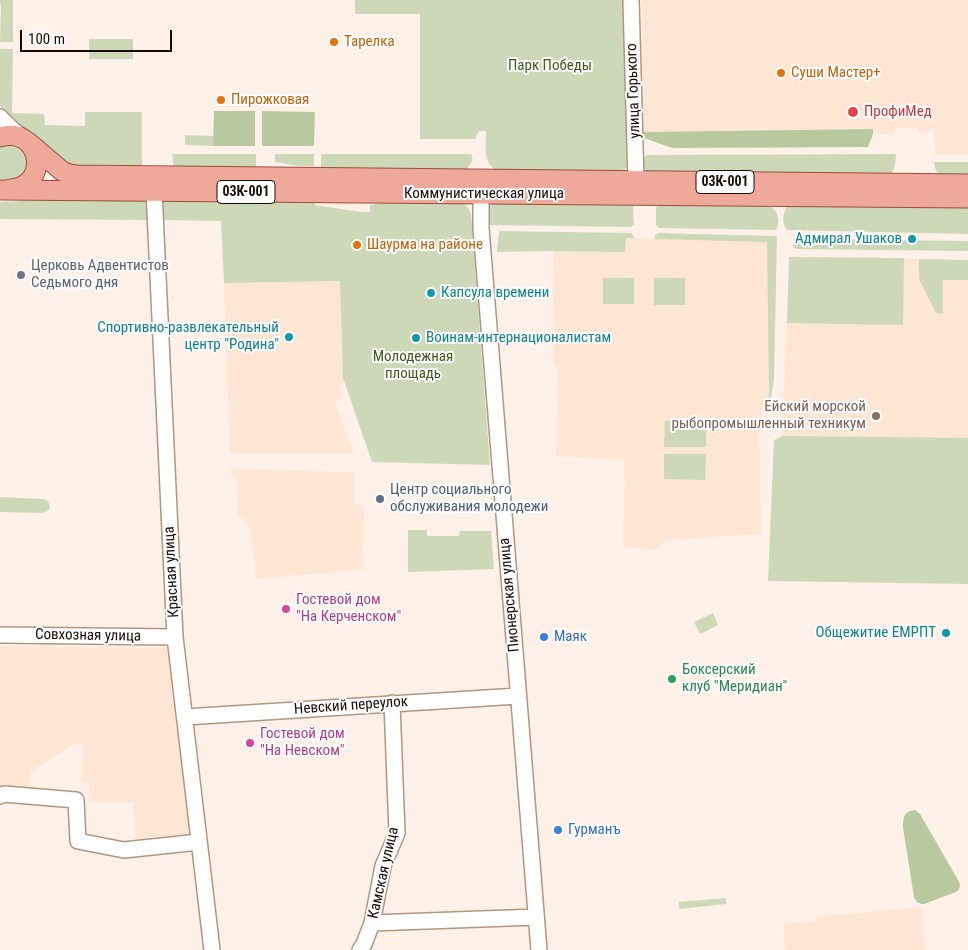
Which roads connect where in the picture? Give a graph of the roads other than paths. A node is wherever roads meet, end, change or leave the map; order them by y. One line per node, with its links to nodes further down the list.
1 (631, 0): 5 (street, улица Горького)
2 (0, 117): 4 (street)
3 (0, 137): 4 (main road, 03К-001)
4 (28, 142): 7 (main road, Коммунистическая улица / 03К-001); 8 (main road, 03К-001)
5 (636, 182): 6 (main road, Коммунистическая улица / 03К-001); 7 (main road, Коммунистическая улица / 03К-001)
6 (968, 184)
7 (481, 187): 9 (main road, Коммунистическая улица / 03К-001); 10 (main road, Коммунистическая улица / 03К-001); 13 (street, Пионерская улица)
8 (3, 189): 9 (main road, Коммунистическая улица / 03К-001)
9 (154, 191): 12 (street, Красная улица)
10 (968, 198)
11 (0, 635): 12 (street, Совхозная улица)
12 (175, 637): 15 (street, Красная улица)
13 (518, 696): 14 (street, Невский переулок); 18 (street, Пионерская улица)
14 (392, 703): 15 (street, Невский переулок); 19 (street, Камская улица)
15 (185, 717): 17 (street, Красная улица)
16 (0, 796): 17 (street)
17 (199, 842): 20 (street, Красная улица)
18 (536, 917): 19 (street); 22 (street, Пионерская улица)
19 (372, 923): 21 (street, Камская улица)
20 (212, 950)
21 (360, 950)
22 (538, 950)

